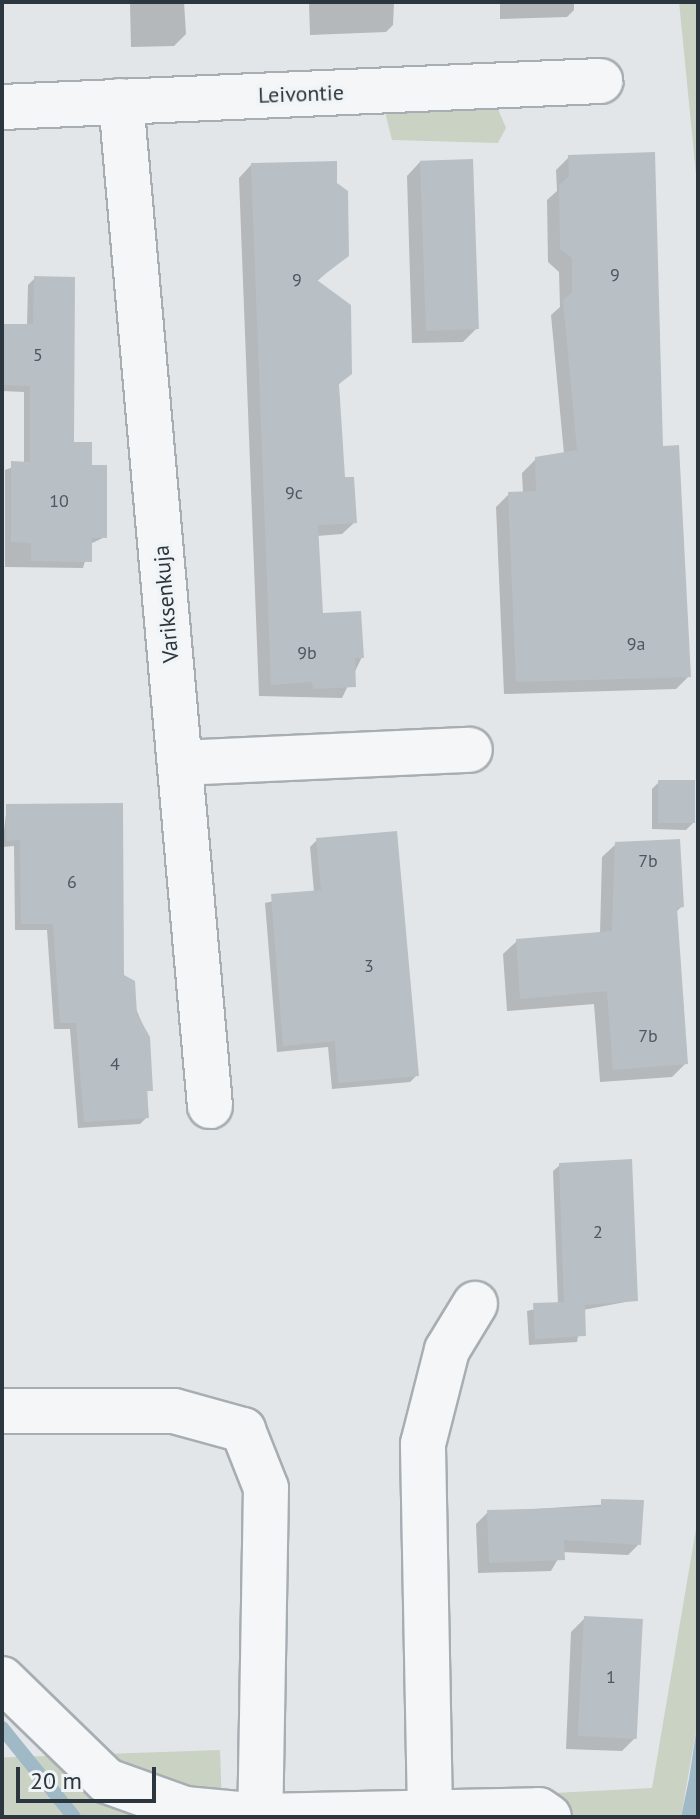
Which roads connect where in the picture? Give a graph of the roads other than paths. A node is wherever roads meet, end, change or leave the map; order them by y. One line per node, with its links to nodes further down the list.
1 (600, 81): 2 (street, Leivontie)
2 (121, 101): 3 (street, Leivontie); 5 (street, Variksenkuja)
3 (2, 107)
4 (470, 750): 5 (street)
5 (180, 763): 6 (street, Variksenkuja)
6 (210, 1106)
7 (475, 1304): 10 (street)
8 (2, 1411): 12 (street)
9 (2, 1679): 12 (street)
10 (430, 1812): 11 (street); 12 (street)
11 (544, 1814)
12 (260, 1816)

